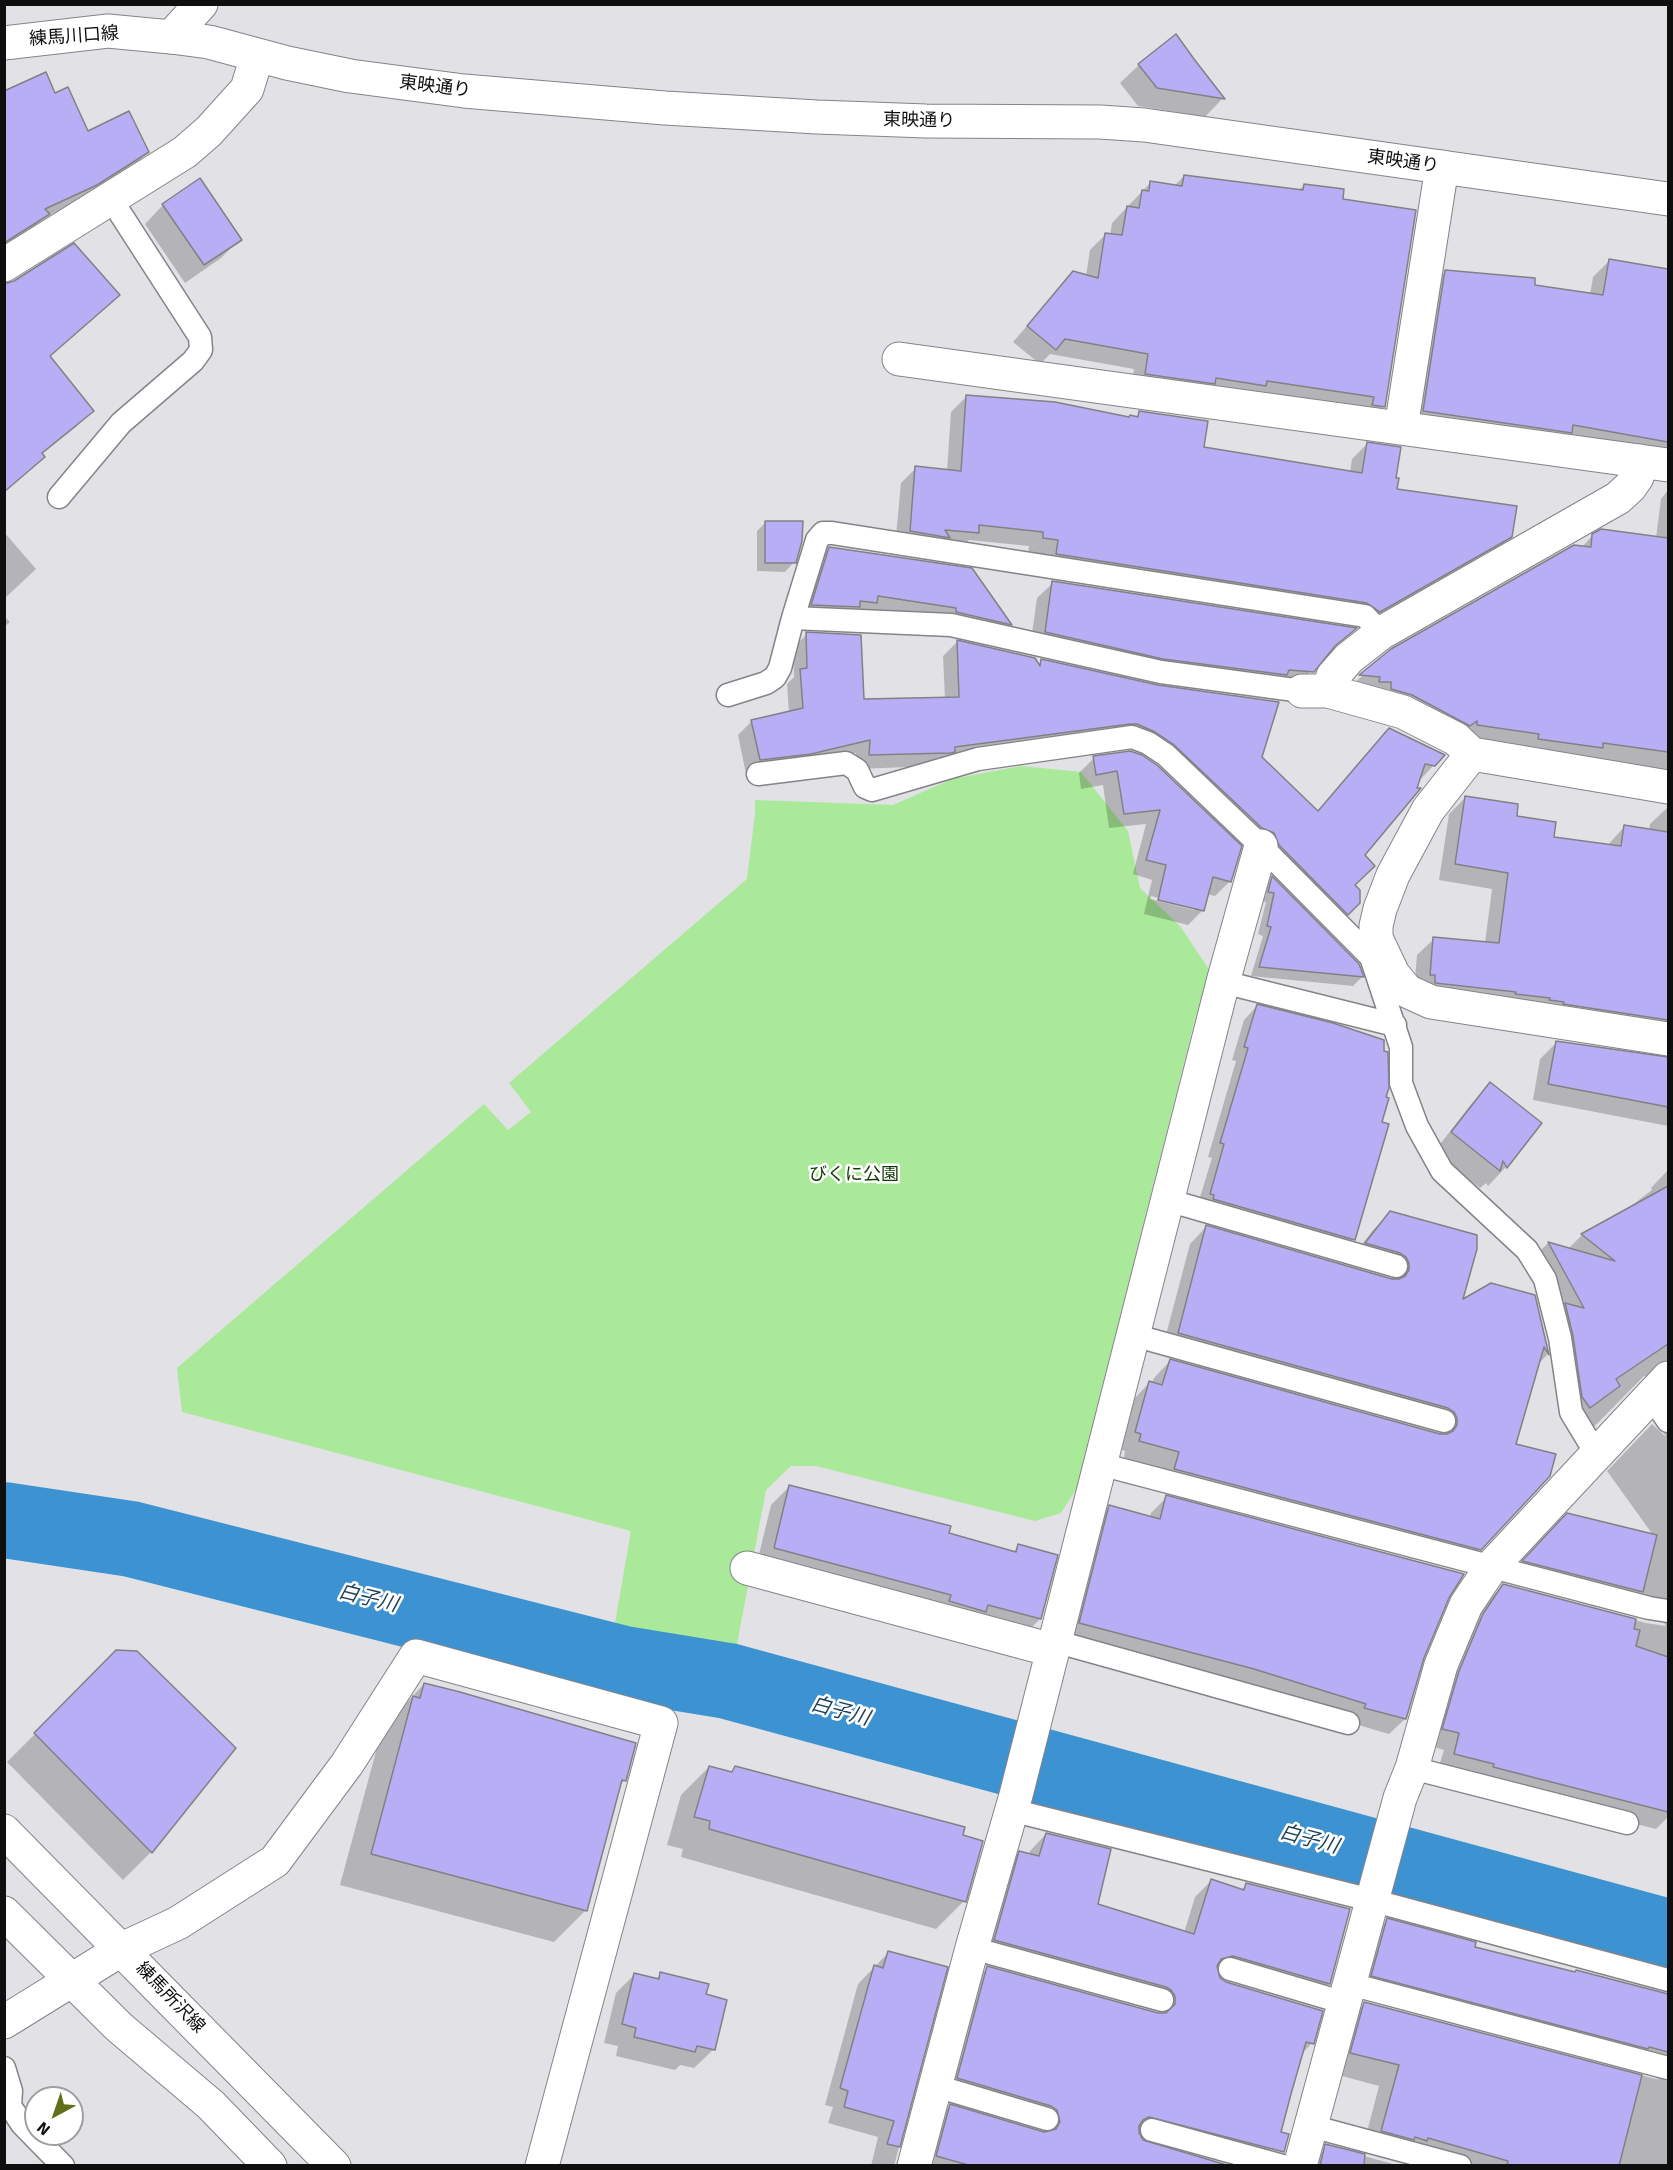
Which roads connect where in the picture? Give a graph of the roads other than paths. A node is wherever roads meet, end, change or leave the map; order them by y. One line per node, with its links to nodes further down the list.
1 (201, 4): 2 (street)
2 (171, 37): 3 (street, 練馬川口線); 4 (street, 東映通り)
3 (4, 44)
4 (257, 56): 5 (street, 東映通り); 7 (street)
5 (1442, 167): 6 (street, 東映通り); 10 (street)
6 (1668, 199)
7 (111, 200): 8 (street); 12 (lane)
8 (4, 265)
9 (898, 359): 10 (street)
10 (1401, 428): 11 (street)
11 (1654, 463): 14 (street)
12 (59, 497)
13 (792, 618): 14 (lane); 15 (lane); 16 (lane)
14 (1381, 633): 15 (street)
15 (1315, 691): 17 (street)
16 (728, 695)
17 (1472, 754): 19 (street); 21 (street)
18 (758, 774): 20 (lane)
19 (1668, 787)
20 (1261, 846): 21 (lane); 22 (street)
21 (1376, 953): 23 (lane); 24 (street)
22 (1223, 982): 23 (lane); 25 (street)
23 (1395, 1025): 30 (lane)
24 (1668, 1039)
25 (1167, 1200): 26 (lane); 27 (street)
26 (1396, 1266)
27 (1133, 1335): 29 (lane); 31 (street)
28 (1662, 1398): 30 (street)
29 (1444, 1421)
30 (1597, 1455): 32 (street)
31 (1100, 1464): 32 (lane); 35 (street)
32 (1492, 1566): 34 (lane); 37 (street)
33 (747, 1568): 35 (street)
34 (1668, 1611)
35 (1052, 1652): 36 (lane); 38 (street)
36 (1348, 1723)
37 (1406, 1783): 39 (lane); 41 (street)
38 (1014, 1803): 41 (lane); 43 (street)
39 (1627, 1823)
40 (4, 1830): 44 (street, 練馬所沢線)
41 (1372, 1895): 47 (lane); 48 (street)
42 (4, 1913): 46 (street)
43 (972, 1948): 49 (lane); 53 (street)
44 (122, 1949): 46 (street); 59 (street, 練馬所沢線); 60 (street)
45 (1230, 1969): 48 (lane)
46 (71, 1980): 50 (street); 58 (street)
47 (1668, 1980)
48 (1347, 1994): 52 (lane); 55 (street)
49 (1162, 2000)
50 (4, 2022)
51 (4, 2068): 57 (lane)
52 (1668, 2068)
53 (936, 2086): 54 (lane); 61 (street)
54 (1047, 2119)
55 (1311, 2126): 63 (street); 64 (lane)
56 (1152, 2130): 62 (lane)
57 (63, 2166)
58 (270, 2166)
59 (334, 2166)
60 (542, 2166)
61 (914, 2166)
62 (1283, 2166)
63 (1300, 2166)
64 (1460, 2166)

